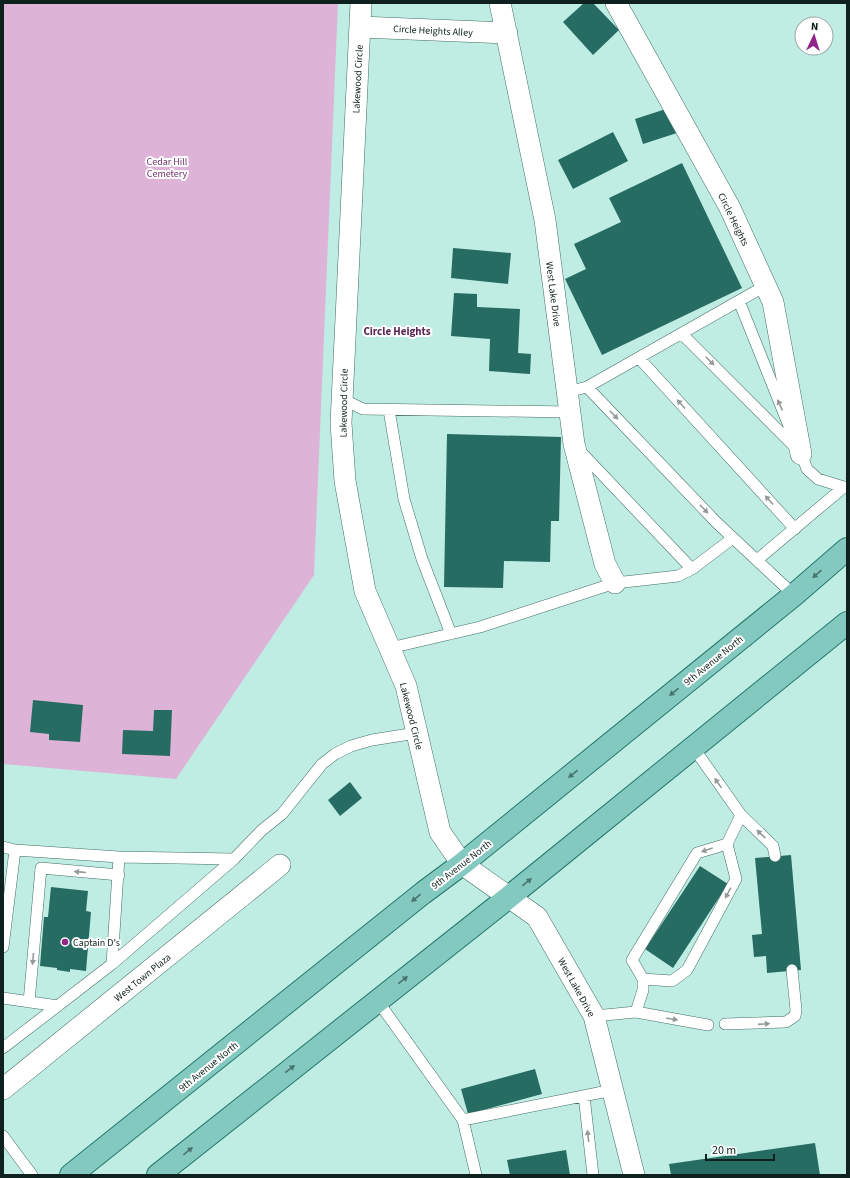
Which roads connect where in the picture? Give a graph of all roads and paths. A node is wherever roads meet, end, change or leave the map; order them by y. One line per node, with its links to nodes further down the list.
1 (361, 3): 4 (street, Lakewood Circle)
2 (500, 3): 5 (street, West Lake Drive)
3 (616, 3): 6 (street, Circle Heights)
4 (360, 27): 5 (street, Circle Heights Alley); 11 (street, Lakewood Circle)
5 (507, 34): 12 (street, West Lake Drive)
6 (765, 286): 7 (lane); 15 (street, Circle Heights)
7 (739, 301): 8 (lane); 15 (lane, one-way to 7)
8 (682, 334): 9 (lane); 15 (lane, one-way to 15)
9 (639, 358): 10 (lane); 17 (lane, one-way to 9)
10 (587, 387): 12 (lane); 18 (lane, one-way to 18)
11 (342, 399): 13 (lane); 26 (street, Lakewood Circle)
12 (568, 402): 13 (lane); 14 (street, West Lake Drive)
13 (389, 410): 25 (lane)
14 (574, 444): 21 (lane); 22 (street, West Lake Drive)
15 (801, 454): 16 (lane)
16 (846, 488): 17 (lane)
17 (795, 529): 20 (lane)
18 (733, 538): 20 (lane); 21 (lane)
19 (847, 549): 23 (main road, 9th Avenue North, one-way to 23)
20 (757, 560): 23 (lane)
21 (692, 569): 22 (lane)
22 (615, 583): 25 (lane)
23 (794, 594): 36 (main road, 9th Avenue North, one-way to 36)
24 (847, 623): 28 (main road)
25 (451, 634): 26 (lane)
26 (390, 648): 27 (street, Lakewood Circle)
27 (416, 733): 35 (lane); 36 (street, Lakewood Circle)
28 (693, 747): 29 (lane, one-way to 28); 39 (main road, one-way to 28)
29 (741, 815): 30 (lane); 33 (lane, one-way to 29)
30 (727, 844): 43 (lane, one-way to 43); 43 (lane, one-way to 43)
31 (3, 847): 32 (lane)
32 (15, 850): 34 (lane); 40 (lane)
33 (775, 856)
34 (119, 857): 35 (lane); 38 (lane)
35 (234, 859): 41 (lane)
36 (462, 864): 39 (street, West Lake Drive); 59 (main road, 9th Avenue North, one-way to 59)
37 (280, 865): 53 (street, West Town Plaza)
38 (119, 875): 41 (lane); 46 (lane, one-way to 46)
39 (509, 897): 45 (main road, one-way to 39); 49 (street, West Lake Drive)
40 (3, 947)
41 (112, 964): 47 (lane)
42 (792, 970): 50 (lane, one-way to 42)
43 (643, 979): 48 (lane)
44 (3, 998): 46 (lane)
45 (378, 1000): 56 (lane); 60 (main road, one-way to 45)
46 (29, 1002): 47 (lane)
47 (58, 1006): 52 (lane)
48 (636, 1012): 49 (lane); 51 (lane, one-way to 51)
49 (594, 1016): 54 (street, West Lake Drive)
50 (725, 1024)
51 (708, 1025)
52 (3, 1048)
53 (3, 1090)
54 (614, 1090): 55 (lane); 63 (street, West Lake Drive)
55 (584, 1096): 56 (lane); 62 (lane, one-way to 55)
56 (463, 1120): 61 (lane)
57 (3, 1136): 58 (lane)
58 (32, 1175)
59 (72, 1175)
60 (158, 1175)
61 (476, 1175)
62 (593, 1175)
63 (634, 1175)

